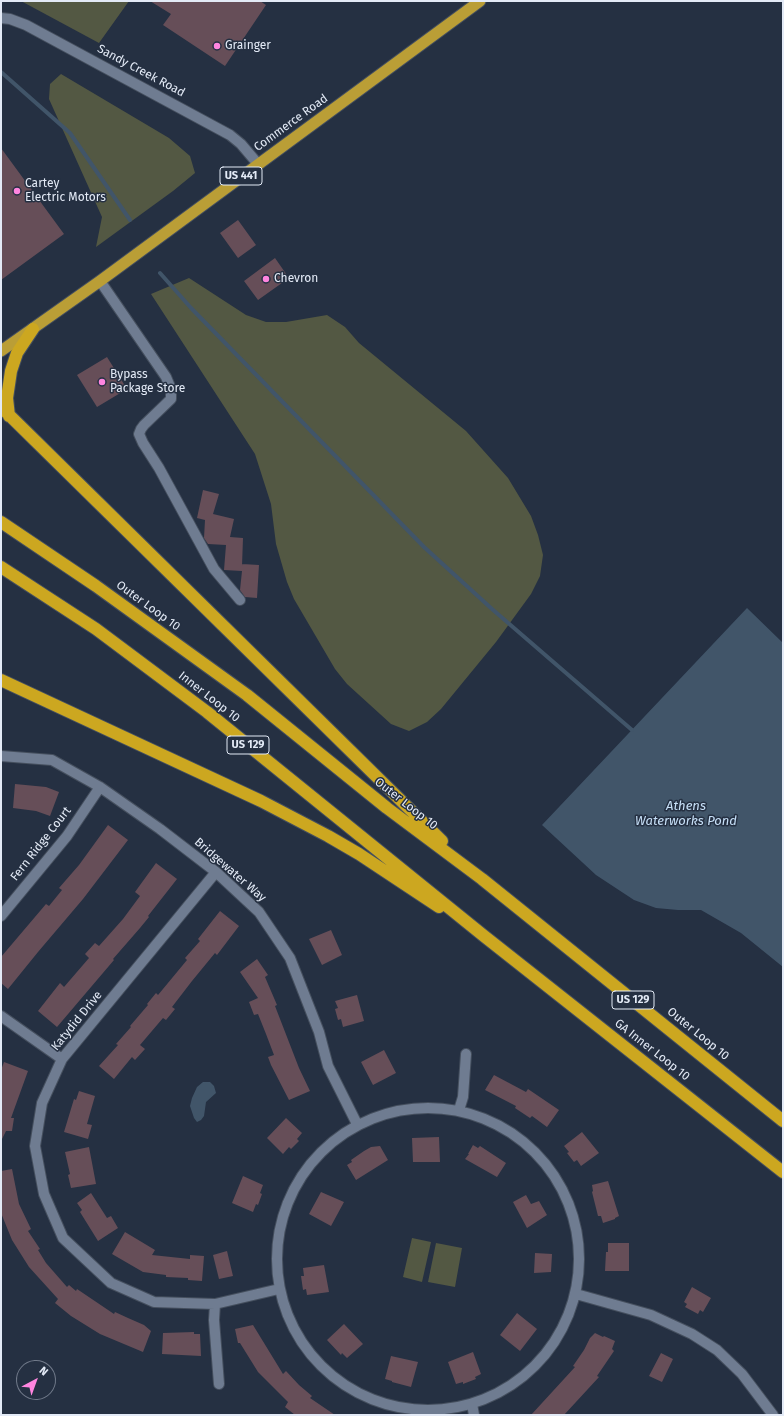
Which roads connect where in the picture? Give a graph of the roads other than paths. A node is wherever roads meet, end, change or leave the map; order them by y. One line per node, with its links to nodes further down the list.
1 (480, 1): 3 (highway, Commerce Road / US 441)
2 (1, 18): 3 (street, Sandy Creek Road)
3 (258, 164): 4 (highway, Commerce Road / US 441)
4 (100, 281): 5 (highway, Commerce Road / US 441); 10 (street)
5 (33, 329): 6 (highway, Commerce Road / US 441); 7 (highway)
6 (1, 351)
7 (5, 412): 15 (highway)
8 (1, 522): 15 (highway, Outer Loop 10 / US 129)
9 (1, 567): 17 (highway, Inner Loop 10 / US 129)
10 (240, 600)
11 (1, 680): 17 (highway)
12 (1, 756): 13 (street, Bridgewater Way)
13 (100, 787): 14 (street, Bridgewater Way); 16 (street, Fern Ridge Court)
14 (216, 872): 20 (street, Katydid Drive); 23 (street, Bridgewater Way)
15 (482, 879): 22 (highway, Outer Loop 10 / US 129)
16 (1, 916)
17 (484, 936): 24 (highway, GA Inner Loop 10 / US 129)
18 (1, 1016): 20 (street)
19 (466, 1054): 21 (street)
20 (62, 1059): 27 (street, Katydid Drive)
21 (459, 1110): 23 (street); 26 (street)
22 (783, 1121)
23 (357, 1124): 25 (street)
24 (783, 1172)
25 (279, 1289): 27 (street, Katydid Drive); 29 (street)
26 (576, 1294): 29 (street); 31 (street)
27 (215, 1304): 28 (street)
28 (219, 1384)
29 (472, 1404): 30 (street)
30 (474, 1415)
31 (773, 1415)

